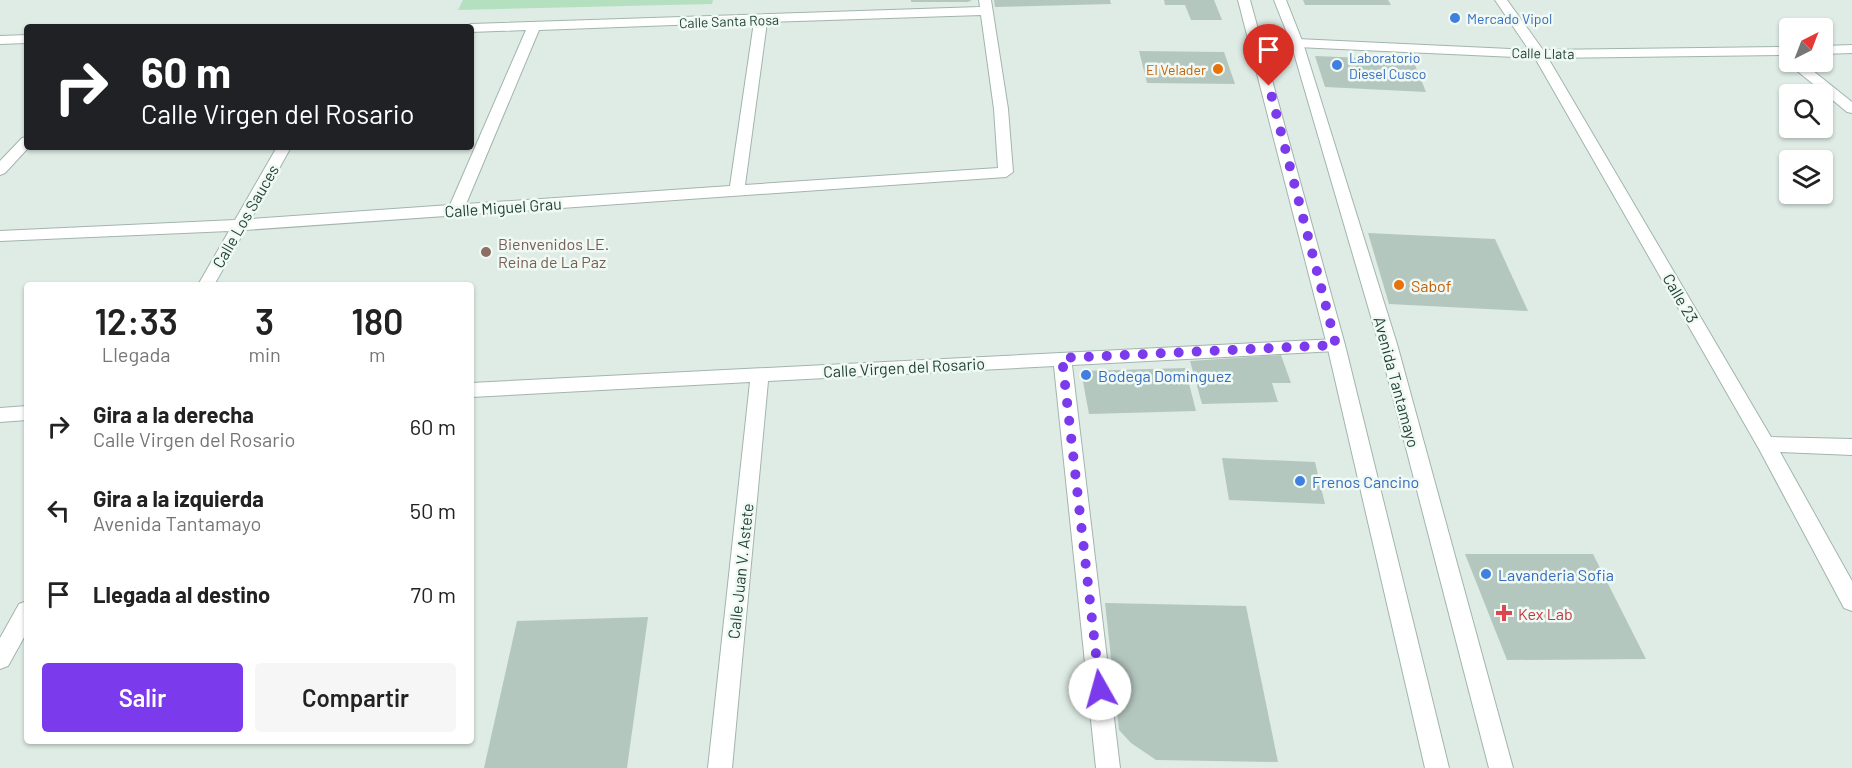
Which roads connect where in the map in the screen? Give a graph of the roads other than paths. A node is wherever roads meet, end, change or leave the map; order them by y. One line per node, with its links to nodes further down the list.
1 (1244, 0): 25 (street)
2 (1280, 0): 10 (street, Avenida Tantamayo)
3 (1501, 0): 14 (street, Calle 23)
4 (986, 6): 5 (street, Calle Santa Rosa); 20 (street, Calle Miguel Grau)
5 (761, 21): 6 (street, Calle Santa Rosa); 20 (street)
6 (534, 27): 7 (street, Calle Santa Rosa); 21 (street)
7 (474, 28)
8 (24, 39): 9 (street)
9 (0, 40)
10 (1298, 43): 14 (street, Calle Llata); 39 (street, Avenida Tantamayo)
11 (1852, 49): 12 (street)
12 (1833, 50)
13 (1779, 53): 14 (street, Calle Llata)
14 (1539, 54): 31 (street, Calle 23)
15 (1807, 72): 16 (street)
16 (1852, 109)
17 (24, 144): 19 (street)
18 (282, 150): 22 (street, Calle Los Sauces)
19 (0, 170)
20 (737, 192): 21 (street, Calle Miguel Grau)
21 (456, 210): 22 (street, Calle Miguel Grau)
22 (238, 225): 23 (street, Calle Miguel Grau); 24 (street, Calle Los Sauces)
23 (0, 236)
24 (208, 282)
25 (1336, 345): 26 (street, Calle Virgen del Rosario); 38 (street)
26 (1062, 358): 27 (street, Calle Virgen del Rosario); 37 (street)
27 (760, 374): 28 (street, Calle Virgen del Rosario); 36 (street, Calle Juan V. Astete)
28 (474, 390)
29 (24, 413): 30 (street)
30 (0, 415)
31 (1766, 444): 32 (street); 33 (street, Calle 23)
32 (1852, 447)
33 (1852, 601)
34 (24, 616): 35 (street)
35 (0, 659)
36 (720, 768)
37 (1108, 768)
38 (1437, 768)
39 (1501, 768)

